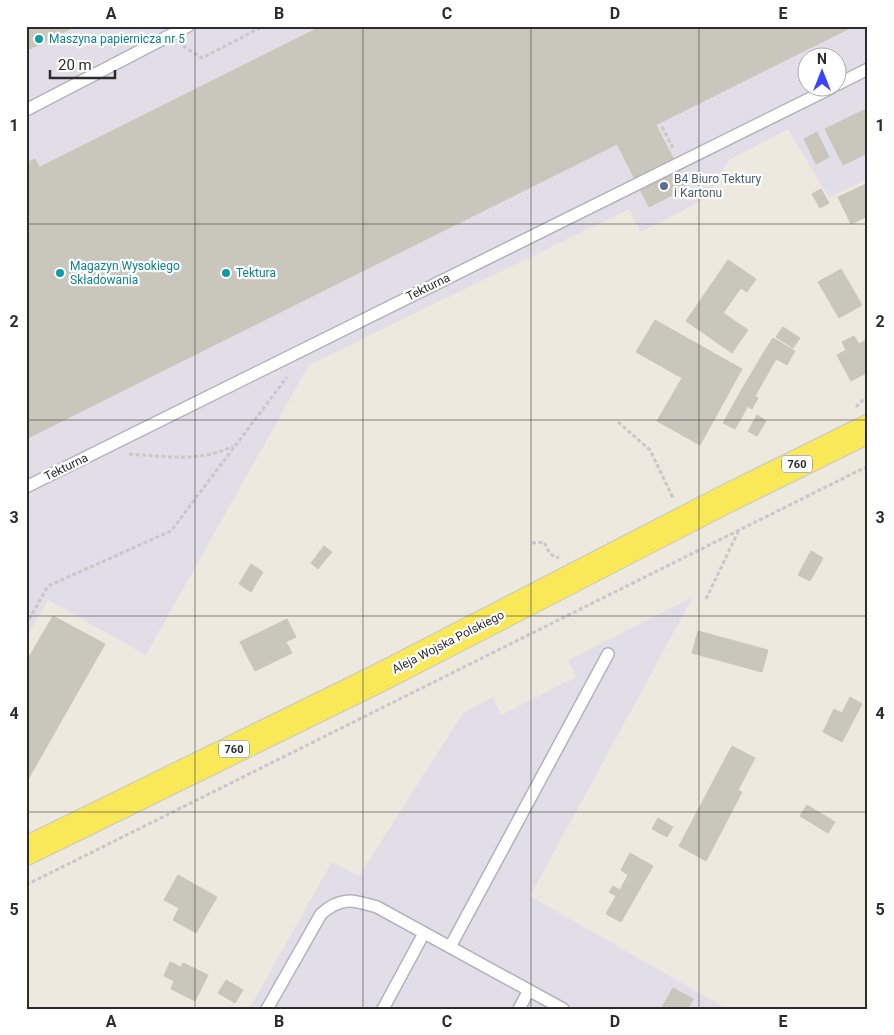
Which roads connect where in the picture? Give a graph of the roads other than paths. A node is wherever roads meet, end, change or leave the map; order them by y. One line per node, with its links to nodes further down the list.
1 (188, 26): 5 (lane)
2 (868, 69): 3 (lane)
3 (846, 80)
4 (811, 98): 7 (lane, Tekturna)
5 (26, 110)
6 (868, 429): 9 (main road, Aleja Wojska Polskiego / 760)
7 (26, 487)
8 (608, 654): 11 (lane)
9 (26, 851)
10 (424, 933): 11 (lane); 13 (lane); 14 (lane)
11 (450, 947): 12 (lane)
12 (530, 990): 15 (lane); 16 (lane)
13 (267, 1009)
14 (383, 1009)
15 (519, 1009)
16 (563, 1009)

